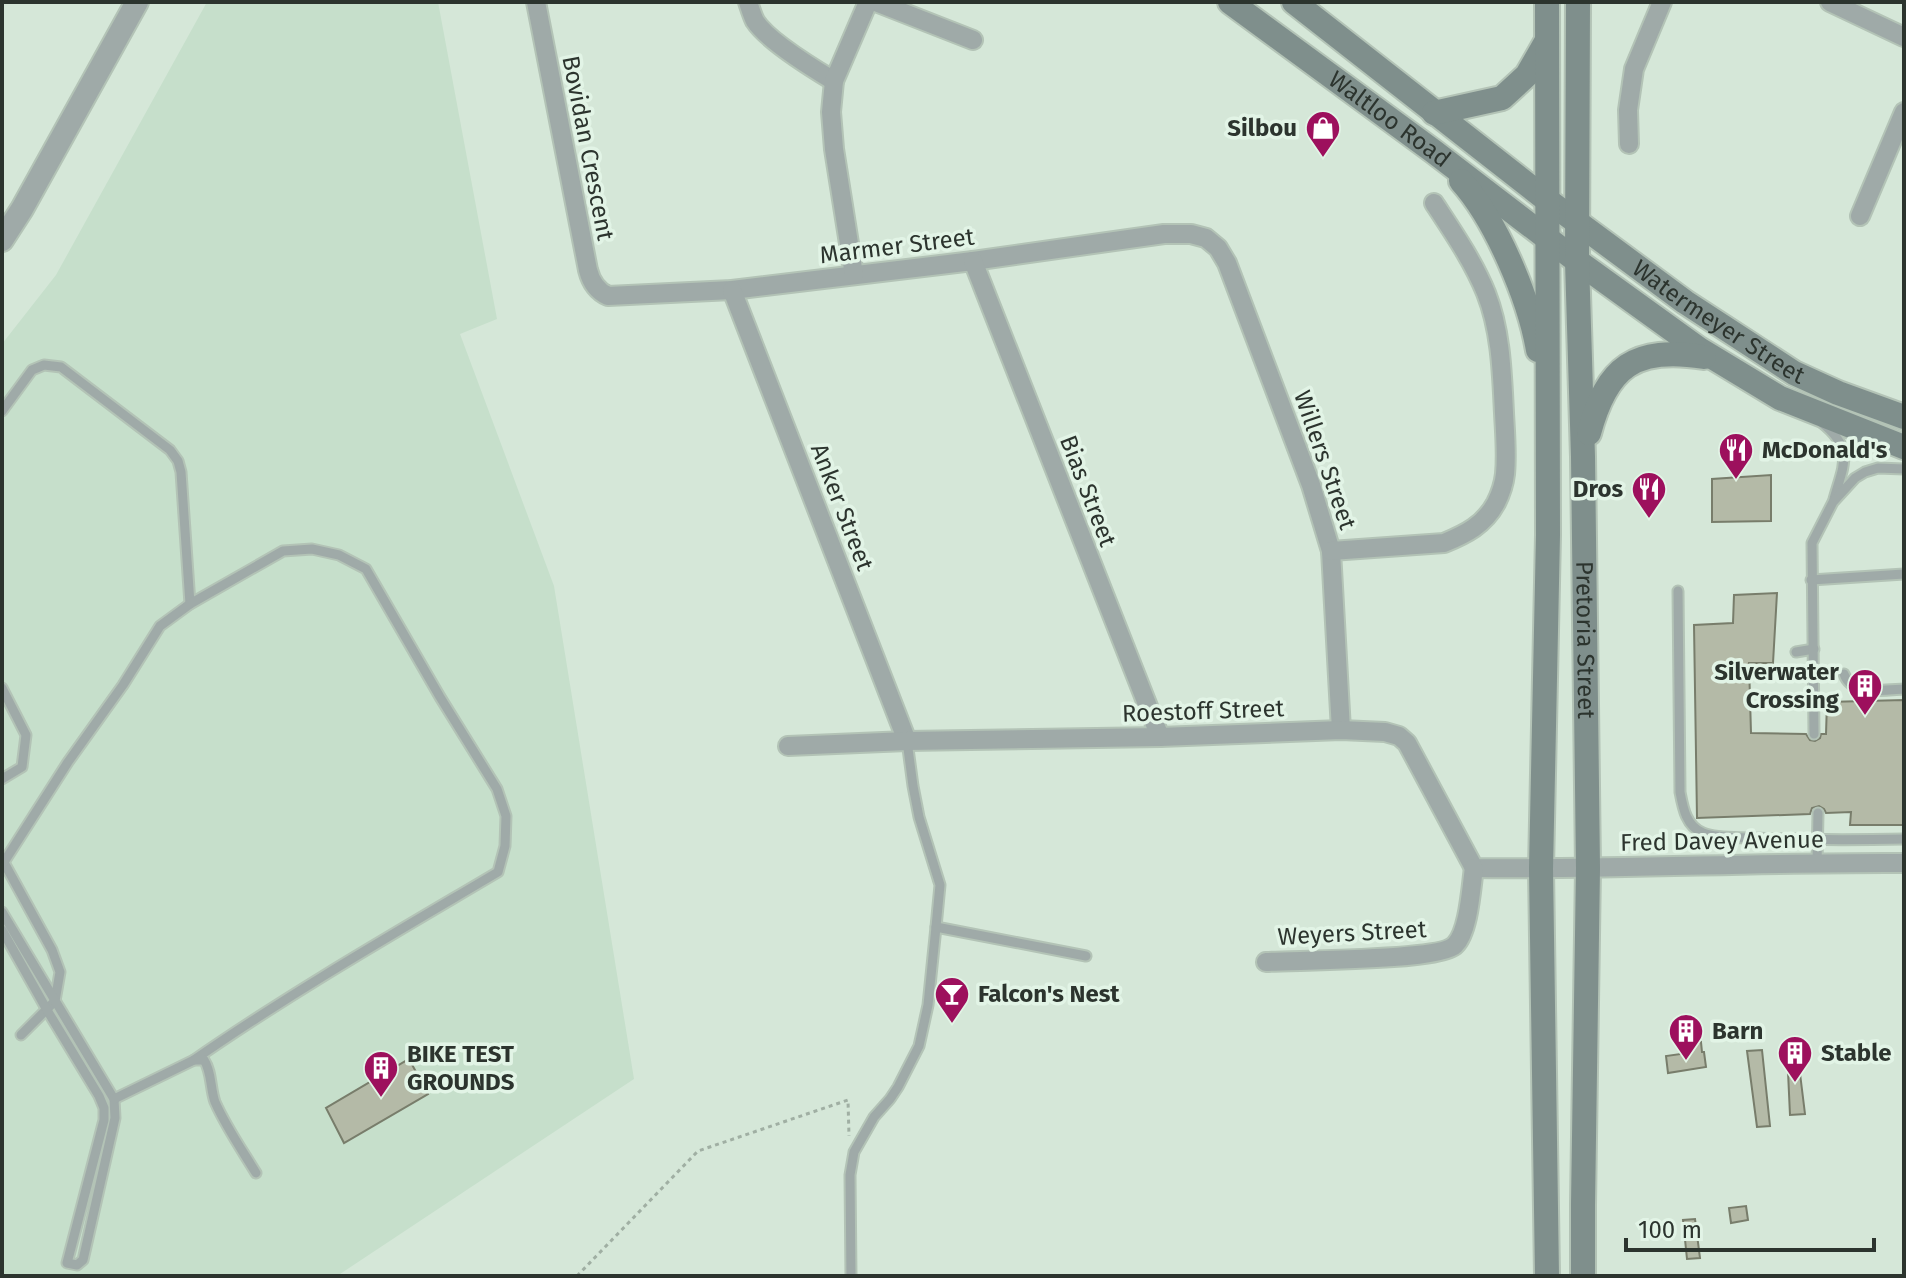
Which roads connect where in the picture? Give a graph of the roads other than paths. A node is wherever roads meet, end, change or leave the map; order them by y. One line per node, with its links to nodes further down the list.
1 (137, 2): 26 (street)
2 (536, 2): 31 (street, Bovidan Crescent)
3 (748, 2): 15 (street)
4 (868, 2): 15 (street)
5 (876, 2): 13 (street)
6 (1230, 2): 19 (main road, Waltloo Road)
7 (1294, 2): 17 (main road, Waltloo Road)
8 (1547, 2): 14 (main road, Pretoria Street)
9 (1578, 2): 23 (main road, Pretoria Street)
10 (1662, 2): 18 (street)
11 (1830, 2): 12 (street)
12 (1904, 37)
13 (973, 40)
14 (1547, 40): 17 (main road); 20 (main road, Pretoria Street)
15 (834, 81): 29 (street)
16 (1904, 112): 22 (street)
17 (1434, 113): 20 (main road, Waltloo Road)
18 (1629, 144)
19 (1433, 151): 25 (main road, Waltloo Road); 35 (main road)
20 (1547, 200): 23 (main road, Watermeyer Street); 25 (main road, Pretoria Street)
21 (1434, 203): 41 (street)
22 (1860, 216)
23 (1577, 223): 28 (main road, Pretoria Street); 36 (main road, Watermeyer Street)
24 (1191, 234): 27 (street, Marmer Street); 41 (street, Willers Street)
25 (1547, 238): 28 (main road, Watermeyer Street); 35 (main road, Pretoria Street)
26 (2, 240)
27 (973, 261): 29 (street, Marmer Street); 53 (street, Bias Street)
28 (1577, 261): 32 (main road, Watermeyer Street); 38 (main road, Pretoria Street)
29 (854, 275): 30 (street, Marmer Street)
30 (732, 290): 31 (street, Marmer Street); 54 (street, Anker Street)
31 (608, 296)
32 (1715, 358): 33 (main road, Watermeyer Street); 38 (main road)
33 (1802, 407): 37 (main road, Watermeyer Street); 40 (lane)
34 (2, 411): 45 (lane)
35 (1548, 415): 65 (main road, Pretoria Street)
36 (1904, 417)
37 (1904, 447)
38 (1583, 457): 64 (main road, Pretoria Street)
39 (1904, 469): 40 (lane)
40 (1833, 502): 43 (lane)
41 (1331, 551): 51 (street, Willers Street)
42 (1904, 574): 43 (lane)
43 (1811, 580): 46 (lane)
44 (1678, 591): 59 (lane)
45 (190, 604): 60 (lane); 74 (lane)
46 (1814, 649): 47 (lane); 52 (lane)
47 (1796, 652)
48 (1844, 674): 50 (lane)
49 (2, 688): 56 (lane)
50 (1904, 689)
51 (1341, 730): 53 (street, Roestoff Street); 63 (street, Roestoff Street)
52 (1814, 734)
53 (1160, 737): 54 (street, Roestoff Street)
54 (907, 741): 55 (street, Roestoff Street); 67 (lane)
55 (788, 746)
56 (2, 779)
57 (1818, 813): 59 (lane)
58 (1904, 839): 59 (lane)
59 (1818, 841): 61 (lane)
60 (3, 860): 71 (lane)
61 (1817, 863): 62 (street, Fred Davey Avenue); 64 (street, Fred Davey Avenue)
62 (1904, 863)
63 (1474, 868): 65 (street); 70 (street, Weyers Street)
64 (1588, 868): 65 (street, Fred Davey Avenue); 79 (main road, Pretoria Street)
65 (1541, 869): 78 (main road, Pretoria Street)
66 (2, 912): 71 (lane)
67 (936, 927): 69 (lane); 77 (lane)
68 (2, 930): 72 (lane)
69 (1086, 956)
70 (1266, 962)
71 (55, 1001): 72 (lane); 75 (lane)
72 (47, 1010): 73 (lane); 75 (lane)
73 (21, 1035)
74 (194, 1060): 75 (lane); 76 (lane)
75 (114, 1099)
76 (256, 1173)
77 (851, 1276)
78 (1547, 1276)
79 (1583, 1276)

